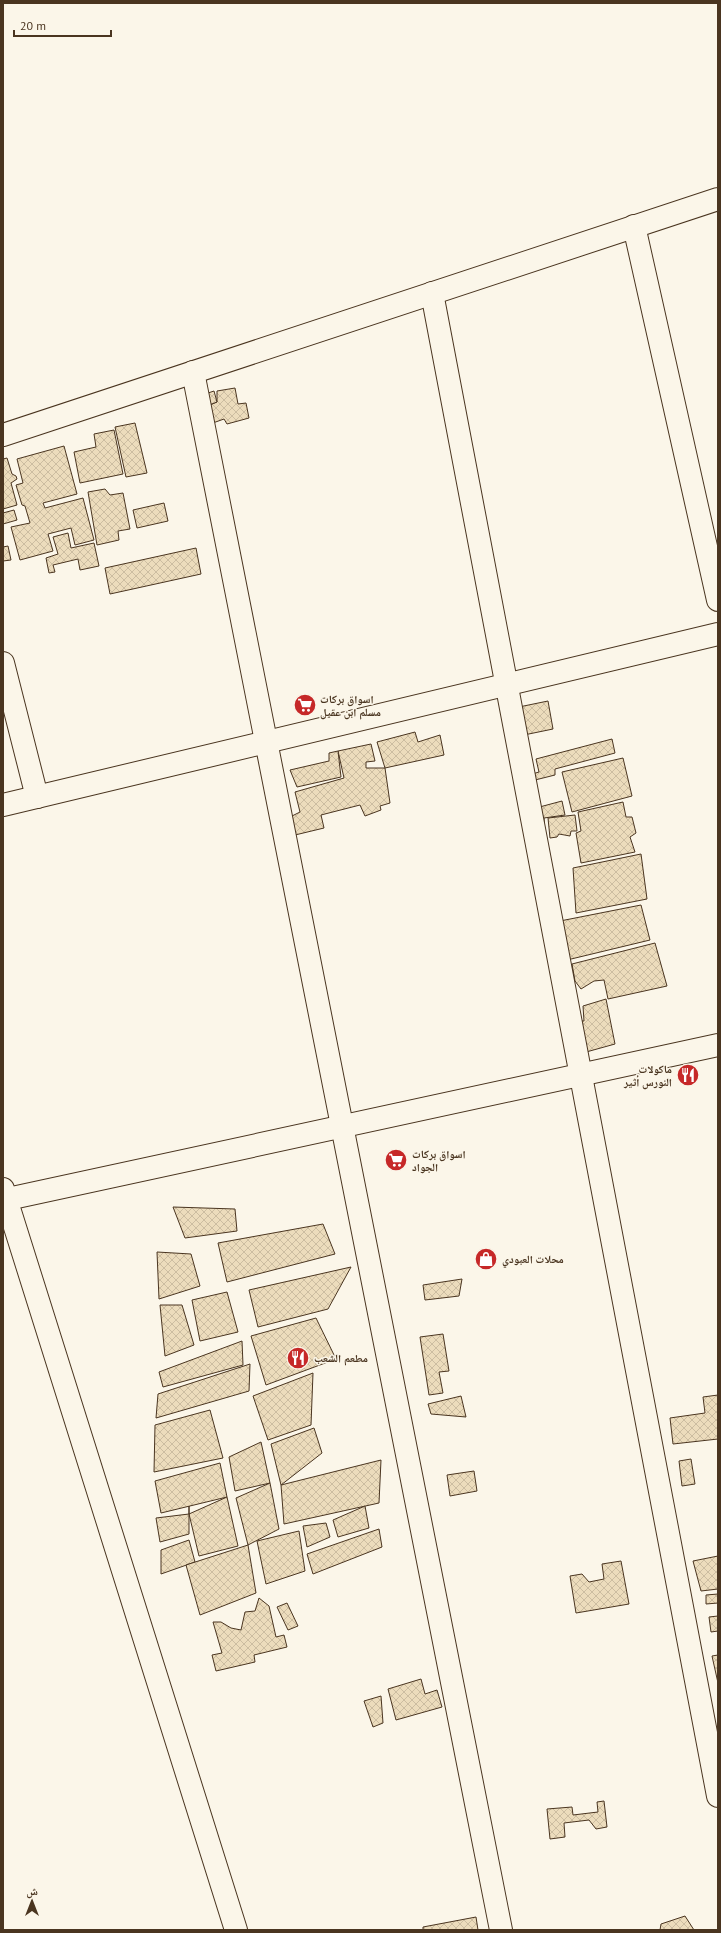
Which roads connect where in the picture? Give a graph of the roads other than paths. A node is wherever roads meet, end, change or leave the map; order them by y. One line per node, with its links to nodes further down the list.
1 (718, 199): 2 (street)
2 (634, 226): 3 (street); 6 (street)
3 (432, 293): 4 (street); 9 (street)
4 (193, 372): 5 (street); 10 (street)
5 (3, 435)
6 (718, 600)
7 (718, 634): 9 (street)
8 (3, 663): 11 (street)
9 (506, 685): 10 (street); 14 (street)
10 (266, 742): 11 (street); 15 (street)
11 (37, 797): 12 (street)
12 (3, 805)
13 (718, 1045): 14 (street)
14 (580, 1075): 15 (street); 17 (street)
15 (342, 1126): 16 (street); 19 (street)
16 (4, 1196): 18 (street)
17 (718, 1796)
18 (236, 1930)
19 (501, 1930)

